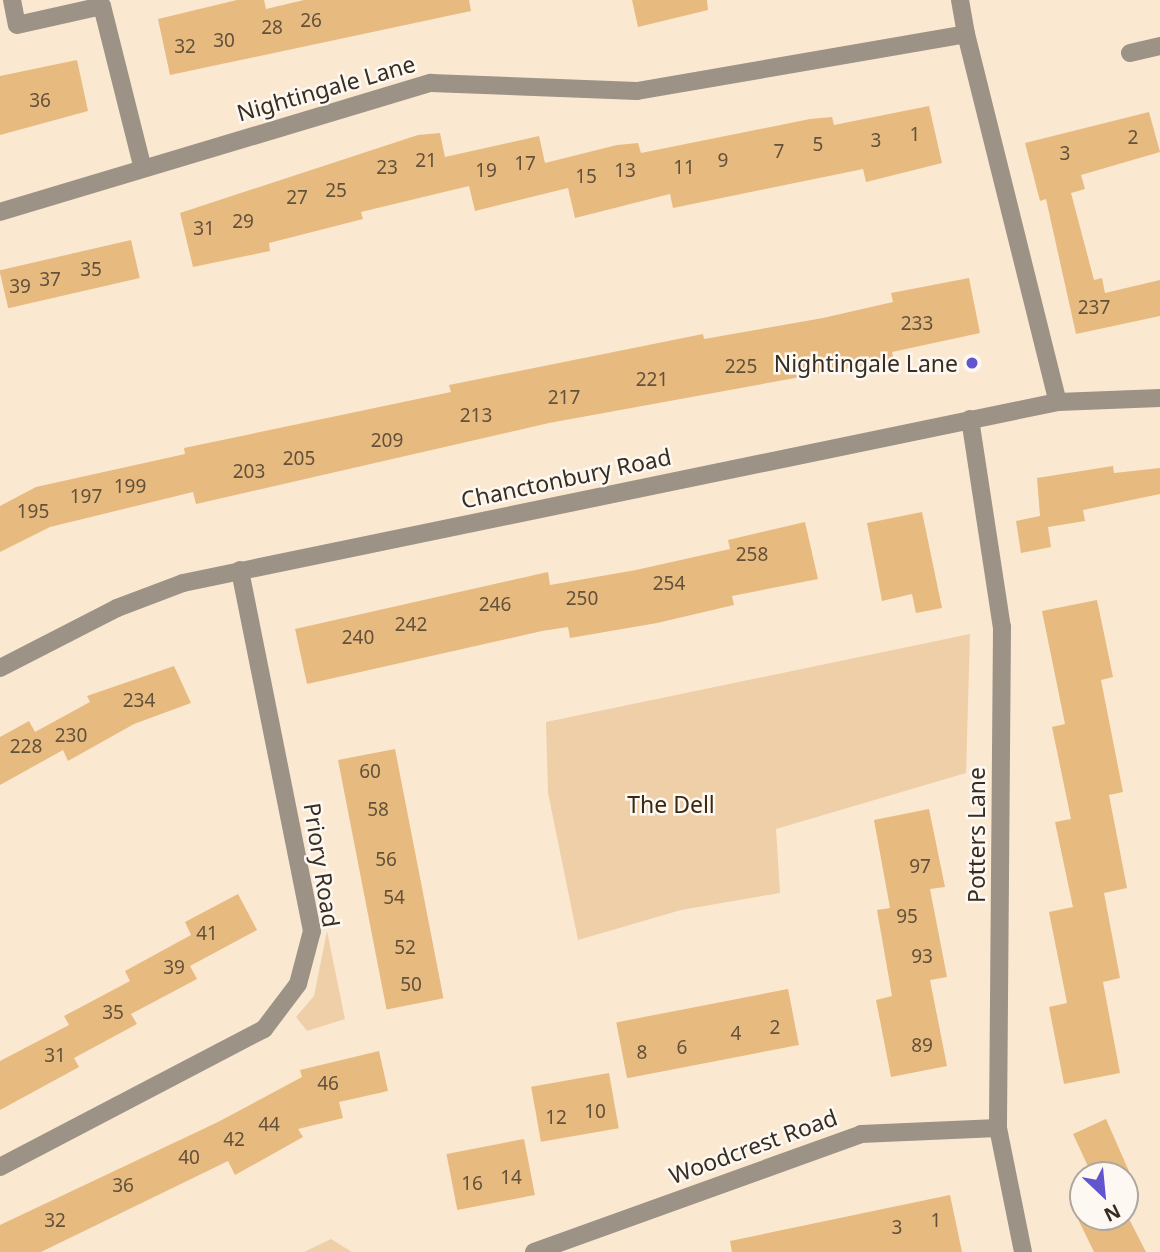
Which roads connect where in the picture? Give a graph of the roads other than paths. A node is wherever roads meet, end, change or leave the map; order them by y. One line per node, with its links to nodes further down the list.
1 (12, 0): 6 (street)
2 (960, 0): 3 (street)
3 (966, 34): 6 (street, Nightingale Lane); 9 (street)
4 (1160, 46): 5 (street)
5 (1130, 53)
6 (142, 165): 7 (street, Nightingale Lane)
7 (0, 212)
8 (1160, 398): 9 (street, Chanctonbury Road)
9 (1058, 402): 10 (street, Chanctonbury Road)
10 (970, 419): 11 (street, Chanctonbury Road); 13 (street, Potters Lane)
11 (240, 570): 12 (street, Chanctonbury Road); 14 (street, Priory Road)
12 (0, 668)
13 (998, 1129): 15 (street, Woodcrest Road); 16 (street, Potters Lane)
14 (0, 1167)
15 (534, 1252)
16 (1023, 1252)

